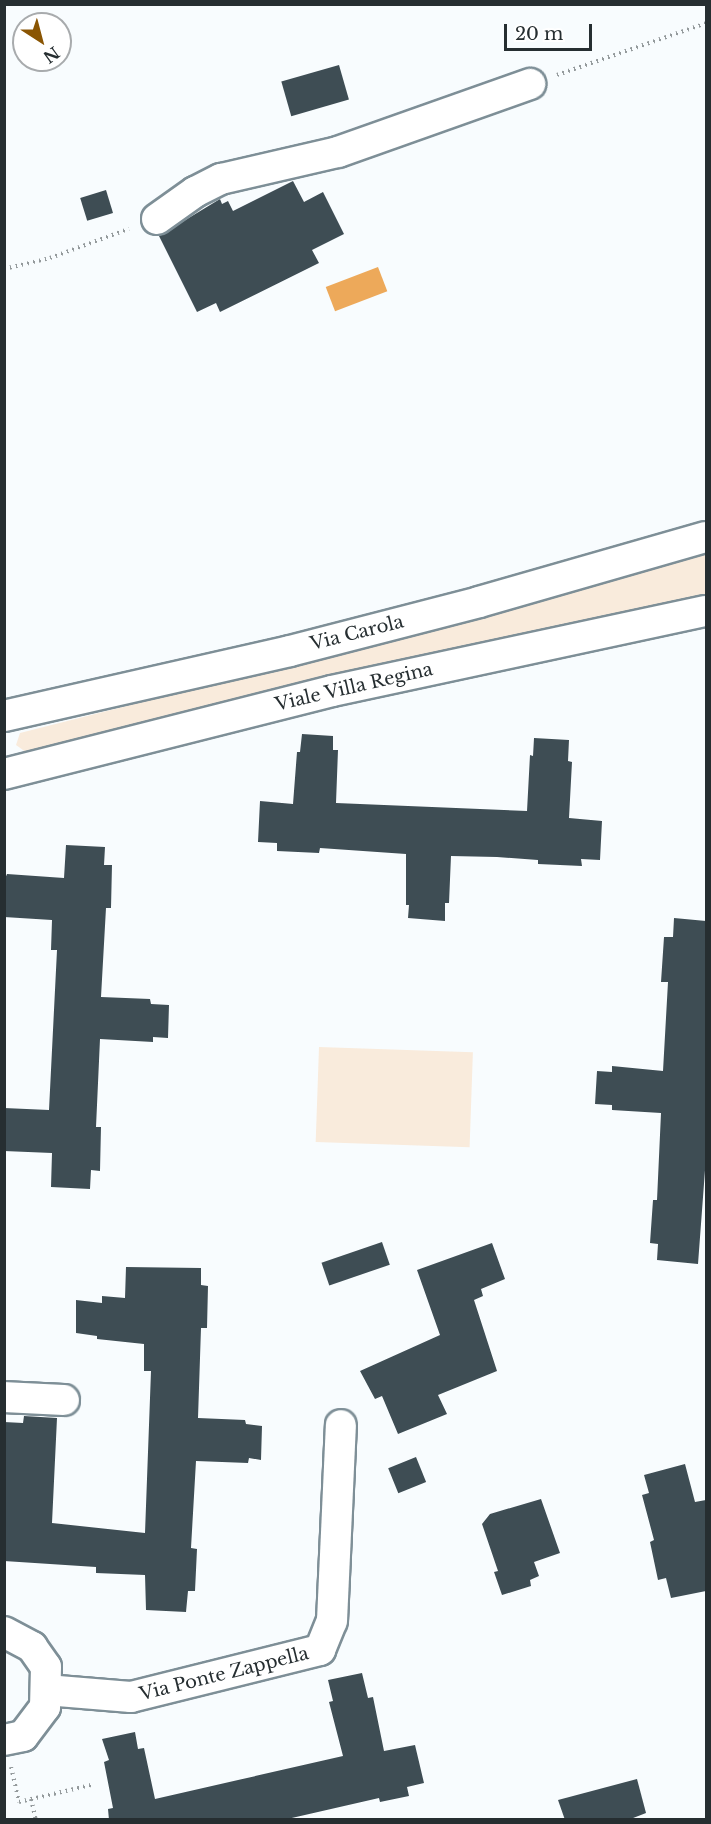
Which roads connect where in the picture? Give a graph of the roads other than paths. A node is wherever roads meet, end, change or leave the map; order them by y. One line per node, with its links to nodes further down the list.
1 (530, 84): 2 (street)
2 (157, 219)
3 (706, 537): 5 (street, Via Carola)
4 (706, 611): 6 (street, Viale Villa Regina)
5 (4, 716)
6 (4, 774)
7 (4, 1397): 8 (street)
8 (64, 1400)
9 (341, 1425): 11 (street, Via Ponte Zappella)
10 (4, 1632): 11 (street)
11 (46, 1690): 12 (street)
12 (7, 1749)

